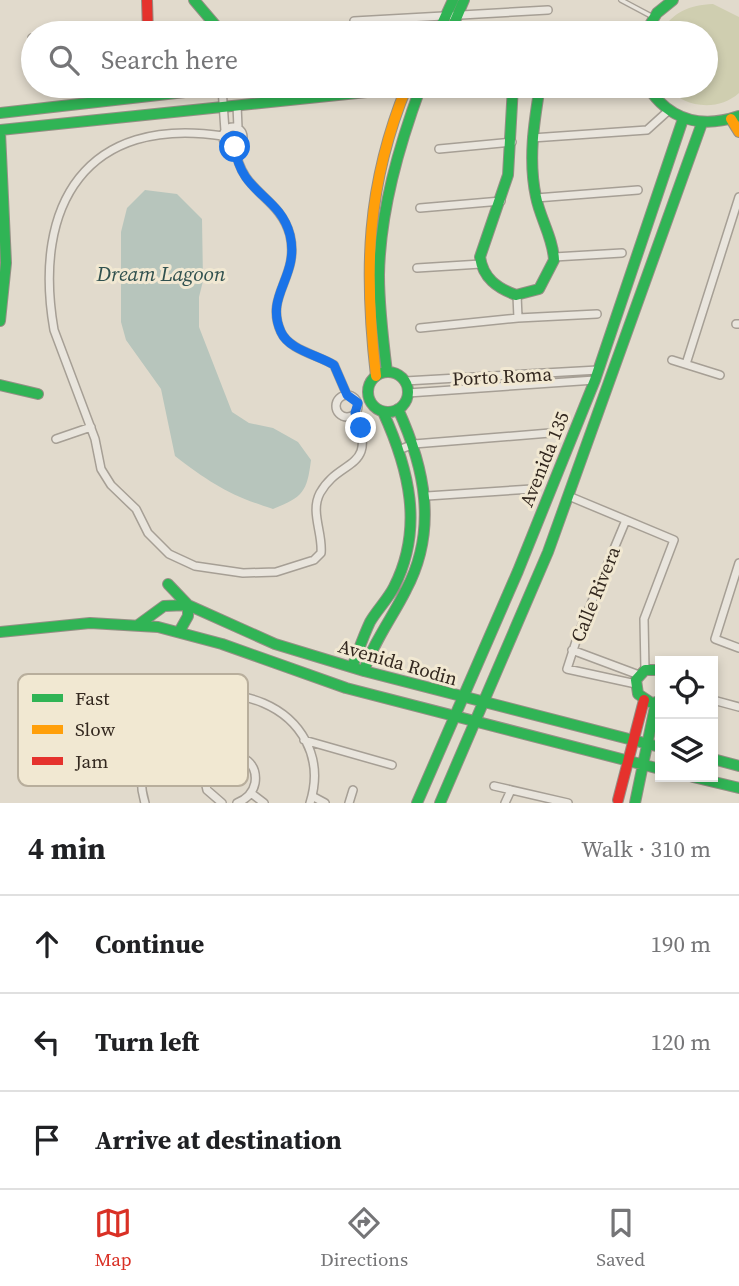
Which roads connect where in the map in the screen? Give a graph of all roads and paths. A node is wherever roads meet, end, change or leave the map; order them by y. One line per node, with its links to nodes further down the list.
1 (147, 0): 12 (main road)
2 (194, 0): 13 (main road)
3 (453, 0): 9 (main road)
4 (464, 0): 8 (main road)
5 (621, 0): 10 (lane)
6 (673, 0): 10 (main road)
7 (548, 10): 8 (street)
8 (460, 13): 9 (street); 15 (main road)
9 (448, 14): 11 (street); 14 (main road)
10 (653, 18): 16 (main road)
11 (354, 20)
12 (148, 21)
13 (213, 21)
14 (444, 21)
15 (456, 21)
16 (651, 21)
17 (103, 98): 28 (main road)
18 (223, 98): 26 (street)
19 (303, 98): 25 (main road)
20 (403, 98): 60 (main road)
21 (417, 98): 57 (main road)
22 (513, 98): 37 (main road)
23 (538, 98): 36 (main road)
24 (657, 98): 27 (main road)
25 (237, 105): 26 (main road); 32 (street)
26 (224, 106): 33 (main road); 35 (street)
27 (668, 111): 30 (main road); 36 (street)
28 (0, 113)
29 (735, 118): 31 (main road); 34 (main road)
30 (683, 119): 31 (main road); 58 (main road, Avenida 135)
31 (702, 123): 77 (main road, Avenida 135)
32 (238, 128): 35 (street); 38 (street)
33 (0, 131): 52 (main road)
34 (739, 132)
35 (224, 134): 38 (street); 70 (street)
36 (532, 138): 42 (main road)
37 (512, 142): 39 (street); 43 (main road)
38 (235, 147): 66 (street)
39 (439, 149)
40 (638, 190): 42 (street)
41 (739, 197): 55 (street)
42 (536, 198): 46 (main road)
43 (501, 201): 44 (street); 47 (main road)
44 (420, 208)
45 (622, 253): 46 (street)
46 (554, 257): 49 (main road)
47 (481, 264): 48 (street); 49 (main road)
48 (417, 268)
49 (517, 295): 51 (street)
50 (597, 314): 51 (street)
51 (518, 318): 53 (street)
52 (0, 321)
53 (420, 328)
54 (672, 360): 55 (street)
55 (686, 365): 59 (street)
56 (570, 371): 58 (street, Porto Roma); 61 (street, Porto Roma); 62 (street)
57 (387, 372): 60 (main road); 61 (main road)
58 (597, 375): 62 (street, Porto Roma); 93 (main road, Avenida 135)
59 (720, 375)
60 (376, 376): 68 (main road)
61 (405, 381): 64 (main road)
62 (571, 382): 64 (street, Porto Roma)
63 (0, 385): 65 (main road)
64 (408, 393): 67 (main road)
65 (38, 394)
66 (347, 395): 69 (street); 69 (street)
67 (398, 410): 68 (main road); 73 (main road)
68 (383, 412): 74 (main road)
69 (355, 413): 70 (street)
70 (91, 427): 72 (street)
71 (550, 433): 73 (street)
72 (55, 439)
73 (414, 444): 74 (street); 76 (main road)
74 (401, 449): 88 (main road)
75 (531, 489): 76 (street)
76 (427, 496): 89 (main road)
77 (571, 497): 78 (street); 97 (main road, Avenida 135)
78 (626, 520): 87 (street, Calle Rivera); 91 (street)
79 (739, 563): 81 (street)
80 (168, 584): 82 (main road)
81 (735, 588): 86 (street)
82 (188, 605): 83 (main road); 85 (main road); 88 (main road, Avenida Rodin)
83 (138, 625): 84 (main road, Avenida Rodin); 85 (main road, Avenida Rodin)
84 (0, 632)
85 (179, 632): 100 (main road, Avenida Rodin)
86 (739, 648)
87 (572, 650): 91 (street); 91 (street, Calle Rivera)
88 (352, 667): 89 (main road, Avenida Rodin)
89 (364, 671): 93 (main road, Avenida Rodin)
90 (655, 672): 91 (main road)
91 (640, 676): 94 (main road)
92 (248, 699): 102 (street)
93 (464, 699): 97 (main road, Avenida Rodin); 100 (main road, Avenida 135)
94 (644, 699): 95 (main road); 103 (main road)
95 (655, 701)
96 (718, 702): 98 (street)
97 (487, 705): 101 (main road, Avenida 135); 103 (main road, Avenida Rodin)
98 (739, 708)
99 (655, 714): 104 (main road)
100 (456, 718): 101 (main road, Avenida Rodin); 128 (main road, Avenida 135)
101 (478, 724): 106 (main road, Avenida Rodin); 129 (main road, Avenida 135)
102 (304, 740): 109 (street); 120 (street)
103 (634, 740): 104 (main road, Avenida Rodin); 106 (main road)
104 (648, 744): 105 (main road, Avenida Rodin); 110 (main road)
105 (655, 746)
106 (628, 761): 110 (main road, Avenida Rodin); 121 (main road)
107 (718, 761): 111 (main road)
108 (248, 762): 119 (street)
109 (392, 765)
110 (643, 765): 112 (main road, Avenida Rodin); 132 (main road)
111 (739, 766)
112 (655, 768)
113 (714, 782): 116 (main road)
114 (206, 786): 122 (street)
115 (494, 786): 118 (street)
116 (739, 788)
117 (353, 790): 127 (street)
118 (511, 790): 130 (street); 131 (street)
119 (249, 795): 123 (street); 124 (street); 125 (street)
120 (312, 800): 126 (street)
121 (615, 802): 132 (main road)
122 (222, 803)
123 (237, 803)
124 (256, 803)
125 (264, 803)
126 (325, 803)
127 (349, 803)
128 (417, 803)
129 (440, 803)
130 (505, 803)
131 (568, 803)
132 (634, 803)

